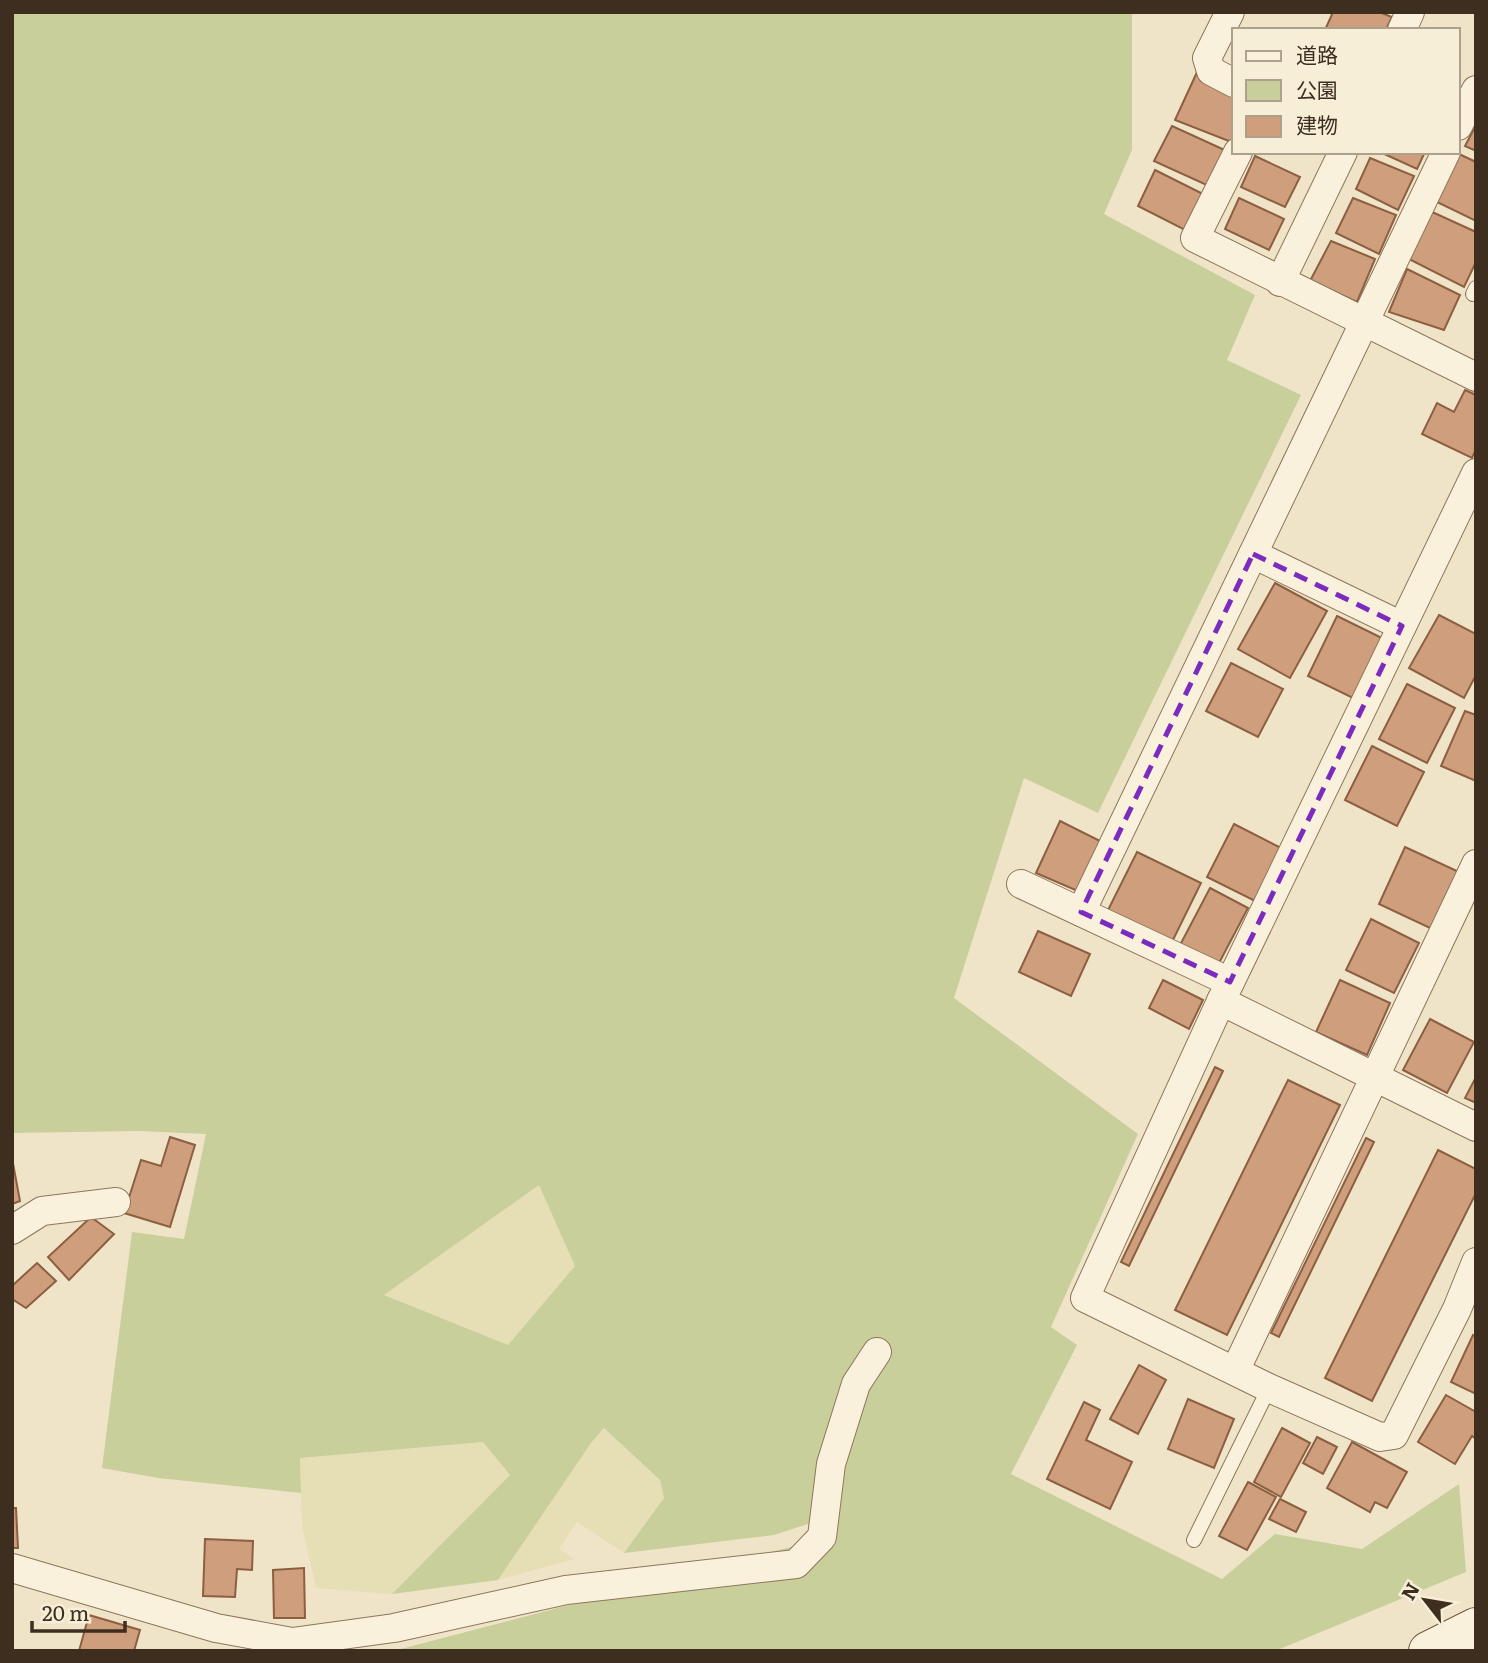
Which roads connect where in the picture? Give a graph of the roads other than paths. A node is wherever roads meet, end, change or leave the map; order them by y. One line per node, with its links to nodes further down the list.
1 (1230, 12): 4 (street)
2 (1410, 12): 3 (street)
3 (1403, 28)
4 (1232, 82)
5 (1476, 90): 6 (street)
6 (1460, 123)
7 (1237, 154): 10 (street)
8 (1342, 154): 10 (street)
9 (1445, 154): 11 (street)
10 (1280, 282): 11 (street)
11 (1363, 324): 12 (street); 15 (street)
12 (1476, 377)
13 (1476, 473): 14 (street)
14 (1466, 520): 16 (street)
15 (1253, 554): 16 (street); 19 (street)
16 (1402, 626): 20 (street)
17 (1476, 864): 21 (street)
18 (1021, 884): 19 (street)
19 (1081, 912): 20 (street)
20 (1225, 992): 21 (street); 28 (street)
21 (1374, 1077): 22 (street); 28 (street)
22 (1476, 1127)
23 (116, 1202): 24 (street)
24 (12, 1230)
25 (1476, 1262): 26 (street)
26 (1466, 1313): 29 (street)
27 (877, 1352): 31 (street)
28 (1236, 1369): 29 (street)
29 (1269, 1388): 30 (lane)
30 (1194, 1539)
31 (12, 1568)
32 (1476, 1627): 33 (street)
33 (1428, 1651)

